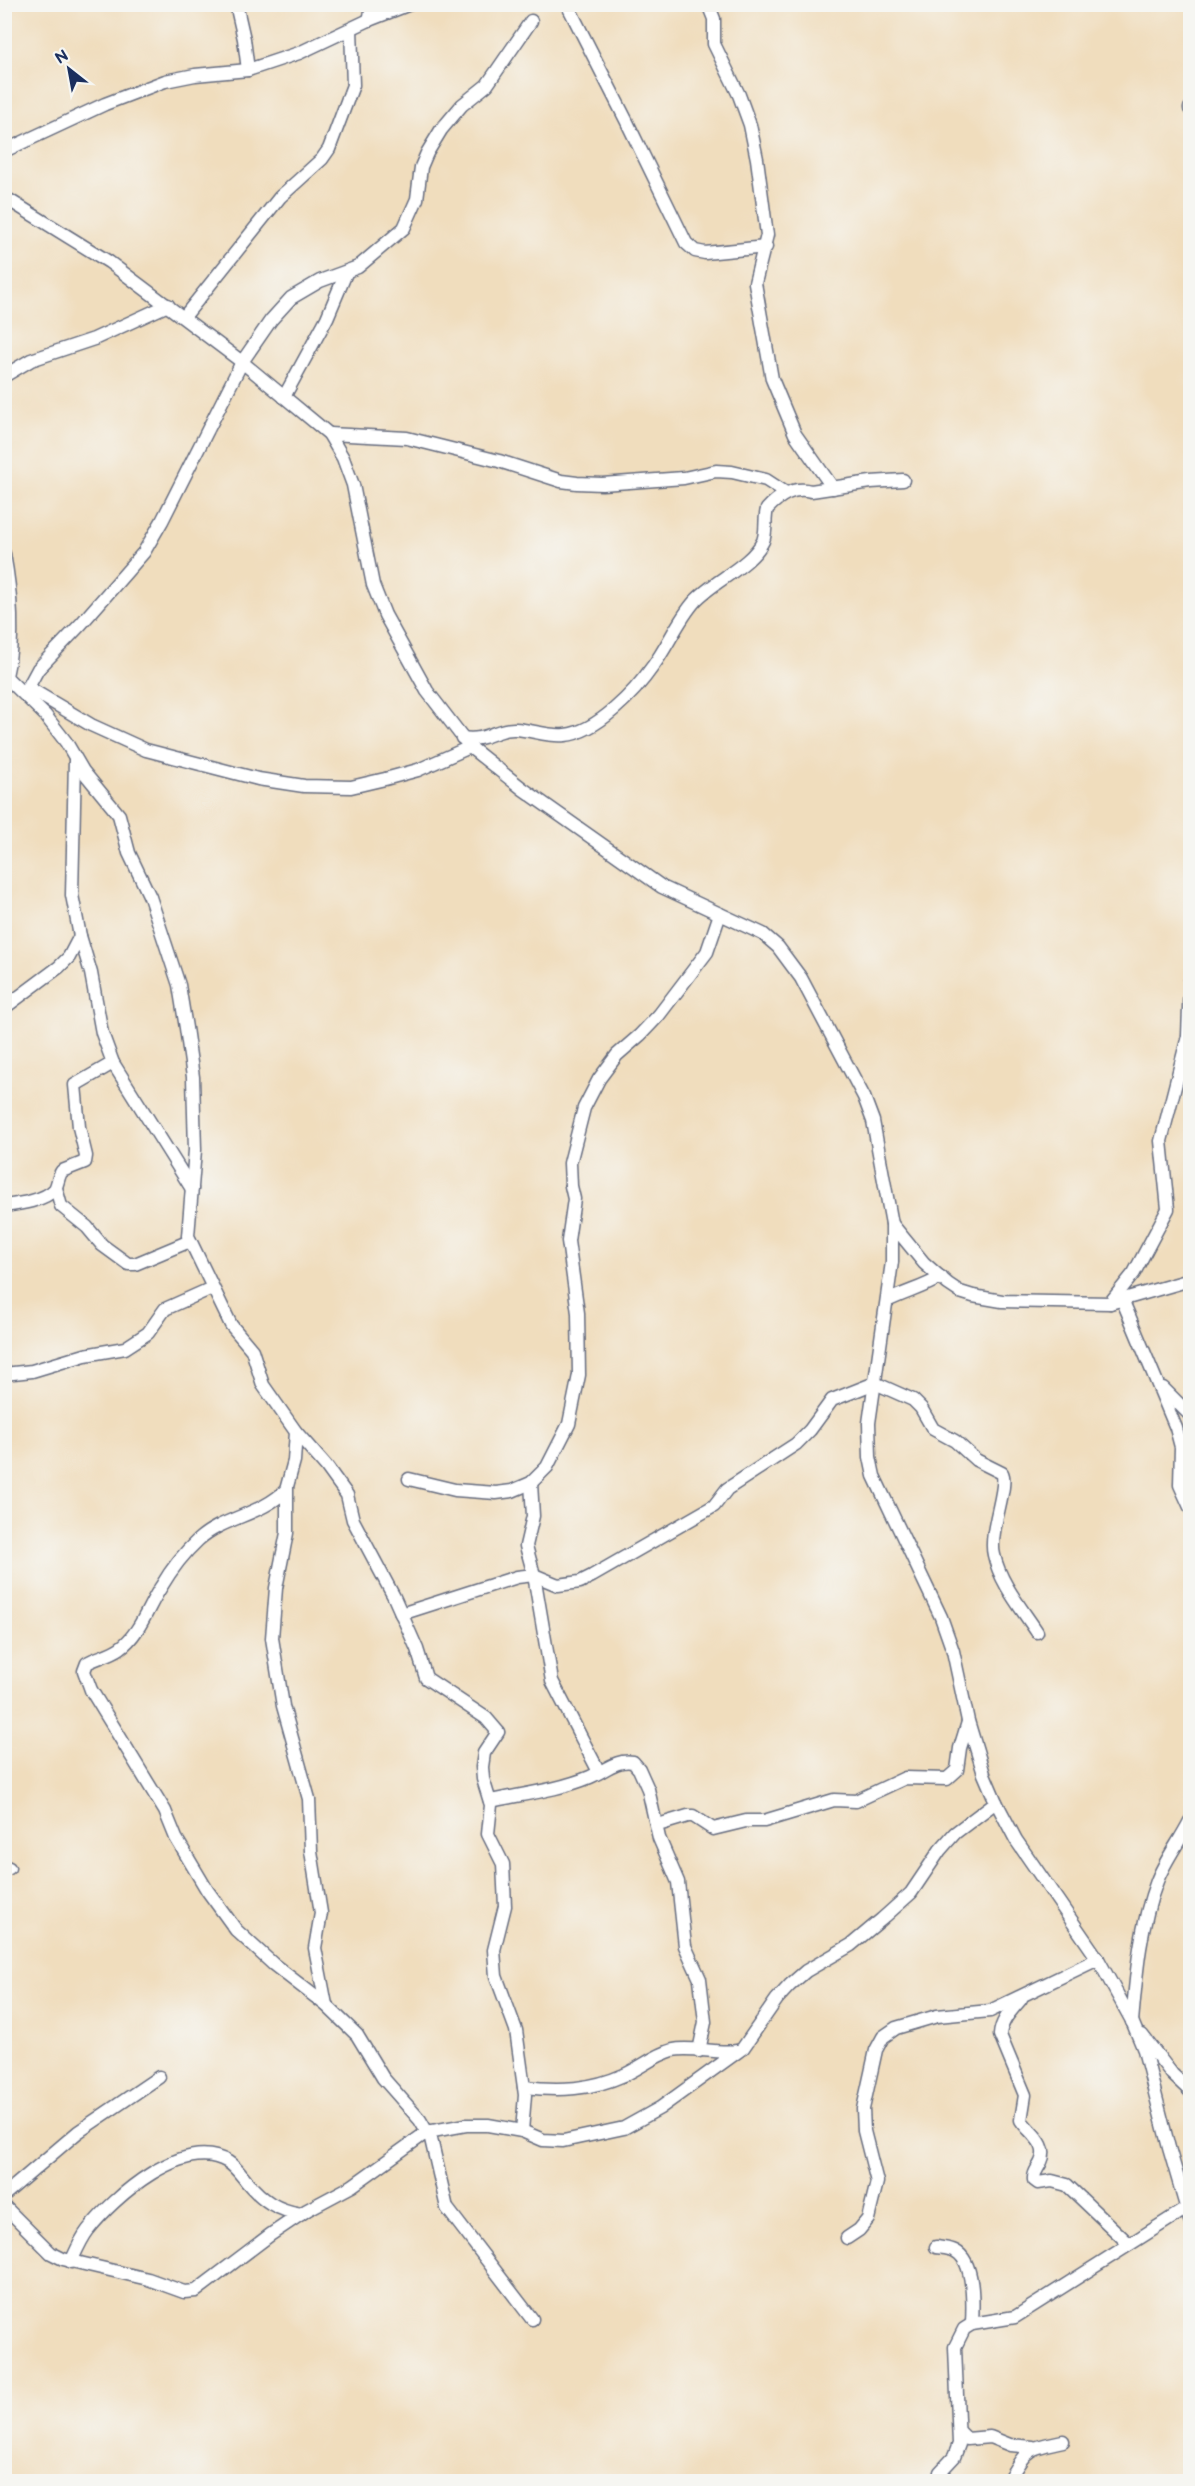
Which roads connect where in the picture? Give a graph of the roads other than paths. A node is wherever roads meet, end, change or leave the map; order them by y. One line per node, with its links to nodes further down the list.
1 (236, 4): 9 (street)
2 (374, 4): 6 (street)
3 (410, 4): 6 (street)
4 (567, 4): 12 (street)
5 (708, 4): 12 (street)
6 (369, 20): 8 (street)
7 (531, 21): 13 (street)
8 (351, 29): 9 (street); 15 (street)
9 (248, 70): 10 (street)
10 (4, 151)
11 (4, 197): 14 (street)
12 (766, 247): 21 (street)
13 (346, 273): 16 (street); 18 (street)
14 (168, 305): 15 (street); 17 (street)
15 (184, 317): 16 (street)
16 (242, 362): 18 (street); 24 (street)
17 (4, 376)
18 (284, 396): 19 (street)
19 (329, 434): 22 (street); 27 (street)
20 (903, 480): 21 (street)
21 (833, 488): 22 (street)
22 (786, 493): 27 (street)
23 (4, 554): 25 (street)
24 (38, 669): 25 (street); 26 (street)
25 (8, 677): 26 (street)
26 (26, 690): 27 (street); 28 (street)
27 (466, 742): 29 (street)
28 (75, 760): 30 (street); 37 (street)
29 (720, 914): 39 (street); 52 (street)
30 (80, 936): 31 (street); 32 (street)
31 (86, 955): 32 (street); 35 (street)
32 (69, 957): 34 (street)
33 (1191, 981): 44 (street)
34 (4, 1008)
35 (113, 1063): 36 (street); 37 (street)
36 (56, 1188): 38 (street); 40 (street)
37 (192, 1189): 40 (street)
38 (4, 1206)
39 (892, 1224): 41 (street); 45 (street)
40 (190, 1241): 43 (street)
41 (941, 1277): 44 (street); 45 (street)
42 (1191, 1280): 44 (street)
43 (212, 1288): 46 (street); 50 (street)
44 (1116, 1301): 48 (street)
45 (887, 1302): 47 (street)
46 (4, 1374)
47 (875, 1383): 55 (street); 57 (street); 58 (street)
48 (1158, 1383): 49 (street); 54 (street)
49 (1191, 1415)
50 (296, 1432): 53 (street); 56 (street)
51 (408, 1479): 52 (street)
52 (531, 1483): 55 (street)
53 (287, 1488): 66 (street); 66 (street)
54 (1191, 1507)
55 (534, 1575): 56 (street); 59 (street)
56 (401, 1614): 60 (street)
57 (1037, 1632)
58 (968, 1721): 61 (street); 63 (street)
59 (599, 1772): 60 (street); 63 (street)
60 (490, 1801): 71 (street)
61 (996, 1802): 64 (street); 69 (street)
62 (1191, 1821): 67 (street)
63 (657, 1826): 68 (street)
64 (1098, 1959): 65 (street); 67 (street)
65 (1024, 1997): 80 (street); 81 (street)
66 (326, 2005): 74 (street)
67 (1132, 2021): 72 (street); 77 (street)
68 (699, 2051): 69 (street); 71 (street)
69 (738, 2051): 73 (street)
70 (159, 2077): 75 (street)
71 (524, 2087): 73 (street)
72 (1191, 2091)
73 (522, 2131): 74 (street)
74 (427, 2132): 78 (street); 84 (street)
75 (4, 2195)
76 (4, 2206): 83 (street)
77 (1186, 2208): 79 (street); 81 (street)
78 (301, 2214): 83 (street); 83 (street)
79 (1191, 2220)
80 (847, 2238)
81 (1128, 2243): 85 (street)
82 (936, 2247): 85 (street)
83 (71, 2262)
84 (531, 2319)
85 (972, 2324): 86 (street)
86 (960, 2432): 88 (street); 89 (street)
87 (1063, 2441): 88 (street)
88 (1033, 2447): 90 (street)
89 (944, 2481)
90 (1007, 2481)

